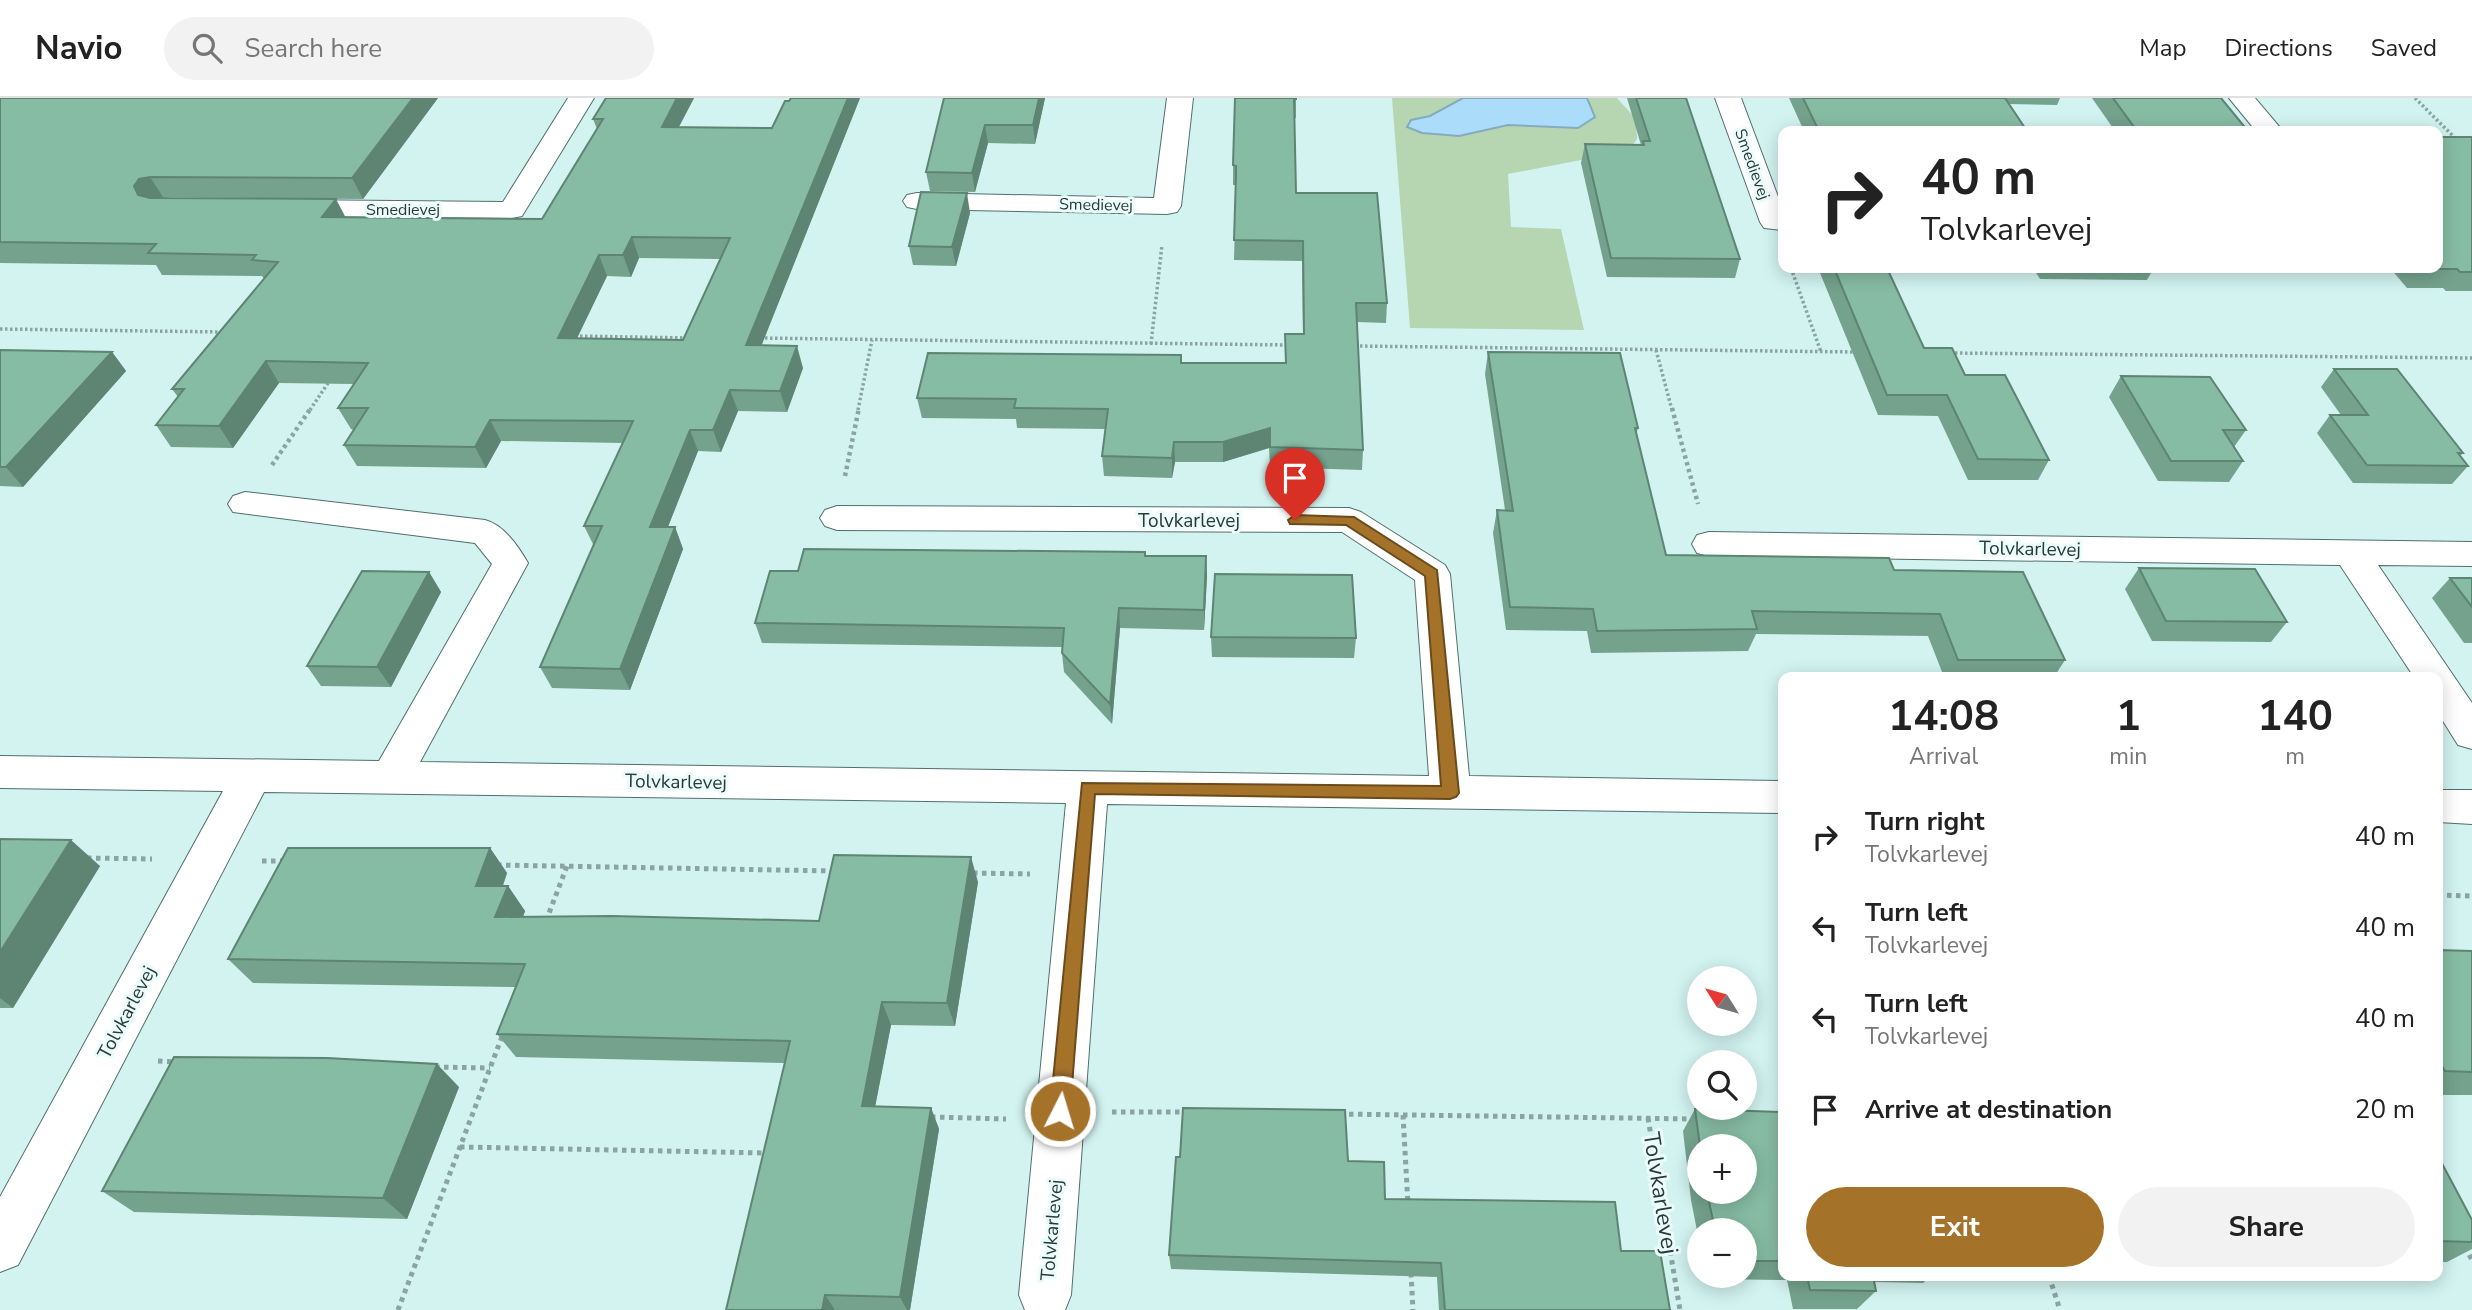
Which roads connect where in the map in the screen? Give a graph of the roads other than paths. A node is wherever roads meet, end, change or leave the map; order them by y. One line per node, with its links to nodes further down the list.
1 (581, 98): 7 (street, Smedievej)
2 (1180, 98): 6 (street, Smedievej)
3 (1728, 98): 8 (street, Smedievej)
4 (2242, 98): 5 (street)
5 (2266, 126)
6 (917, 201)
7 (261, 208)
8 (1778, 222)
9 (245, 503): 19 (street)
10 (837, 518): 21 (street, Tolvkarlevej)
11 (1709, 544): 12 (street, Tolvkarlevej)
12 (2351, 552): 13 (street, Tolvkarlevej); 14 (street)
13 (2472, 554)
14 (2431, 672)
15 (2443, 690): 16 (street)
16 (2472, 734)
17 (0, 772): 18 (street, Tolvkarlevej)
18 (252, 776): 19 (street, Tolvkarlevej); 25 (street, Tolvkarlevej)
19 (391, 777): 20 (street, Tolvkarlevej)
20 (1088, 788): 21 (street, Tolvkarlevej); 26 (street, Tolvkarlevej)
21 (1450, 793): 22 (street, Tolvkarlevej)
22 (1778, 797)
23 (2443, 806): 24 (street)
24 (2472, 807)
25 (0, 1247)
26 (1045, 1296)

